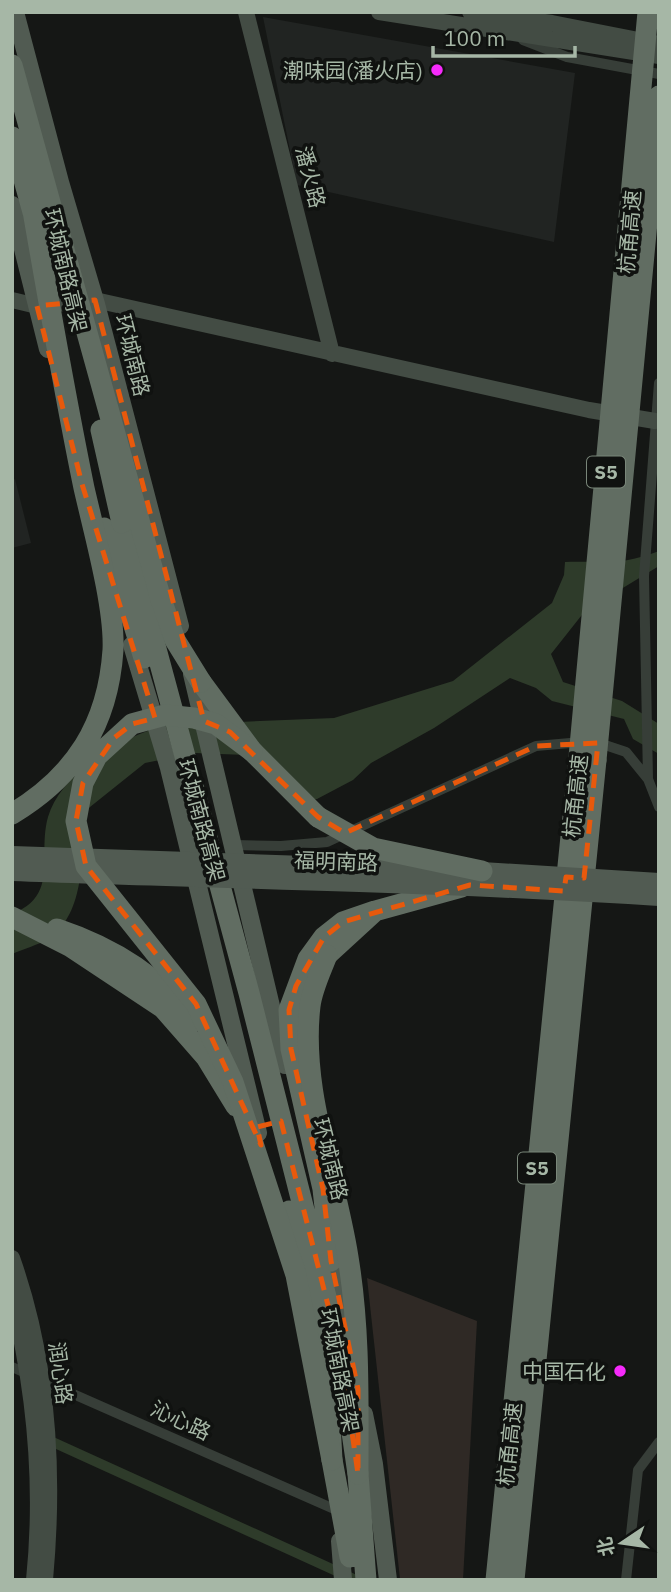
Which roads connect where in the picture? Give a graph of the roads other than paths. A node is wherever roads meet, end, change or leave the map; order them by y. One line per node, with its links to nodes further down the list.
1 (15, 12): 17 (main road, 环城南路)
2 (246, 12): 19 (street, 潘火路)
3 (379, 12): 7 (street)
4 (470, 12): 6 (street)
5 (648, 12): 23 (highway, 杭甬高速 / S5, bridge)
6 (552, 18): 8 (street)
7 (504, 33): 9 (street); 11 (street)
8 (659, 44)
9 (659, 56)
10 (12, 65): 14 (highway, 环城南路高架, bridge)
11 (659, 74)
12 (659, 96): 23 (highway, 杭甬高速 / S5, bridge)
13 (12, 137): 14 (highway, 环城南路高架, bridge)
14 (33, 209): 15 (main road); 22 (highway, bridge); 26 (highway, bridge); 43 (highway, 环城南路高架, bridge); 44 (highway, 环城南路高架, bridge)
15 (19, 259): 18 (main road)
16 (12, 300): 18 (street)
17 (95, 300): 18 (street); 19 (street); 27 (main road, 环城南路)
18 (37, 306): 36 (main road)
19 (332, 354): 21 (street)
20 (659, 383): 21 (street)
21 (655, 421): 24 (street)
22 (252, 751): 30 (highway, bridge); 35 (highway, bridge)
23 (588, 758): 52 (highway, 杭甬高速 / S5); 53 (highway, 杭甬高速 / S5)
24 (648, 779): 25 (street); 27 (street)
25 (659, 807)
26 (12, 814)
27 (234, 845): 38 (main road, 环城南路)
28 (12, 855): 30 (main road, 福明南路, bridge)
29 (12, 872): 30 (main road, 福明南路, bridge)
30 (476, 878): 31 (main road, 福明南路, bridge); 32 (main road, 福明南路, bridge); 33 (highway, bridge)
31 (659, 882)
32 (659, 897)
33 (375, 911): 38 (highway); 44 (highway, bridge)
34 (12, 915): 35 (highway, bridge)
35 (216, 1061): 36 (highway); 43 (highway, bridge)
36 (261, 1145): 45 (main road)
37 (12, 1258): 41 (street, 润心路)
38 (331, 1261): 46 (main road, 环城南路)
39 (12, 1297): 41 (street, 润心路)
40 (12, 1367): 41 (street, 沁心路)
41 (36, 1377): 45 (street, 沁心路); 47 (street, 润心路); 48 (street, 润心路)
42 (659, 1442): 54 (street)
43 (332, 1460): 50 (highway, 环城南路高架)
44 (358, 1475): 51 (highway, 环城南路高架)
45 (334, 1509): 49 (main road)
46 (388, 1577)
47 (34, 1580)
48 (45, 1580)
49 (343, 1580)
50 (352, 1580)
51 (366, 1580)
52 (496, 1580)
53 (514, 1580)
54 (626, 1580)

